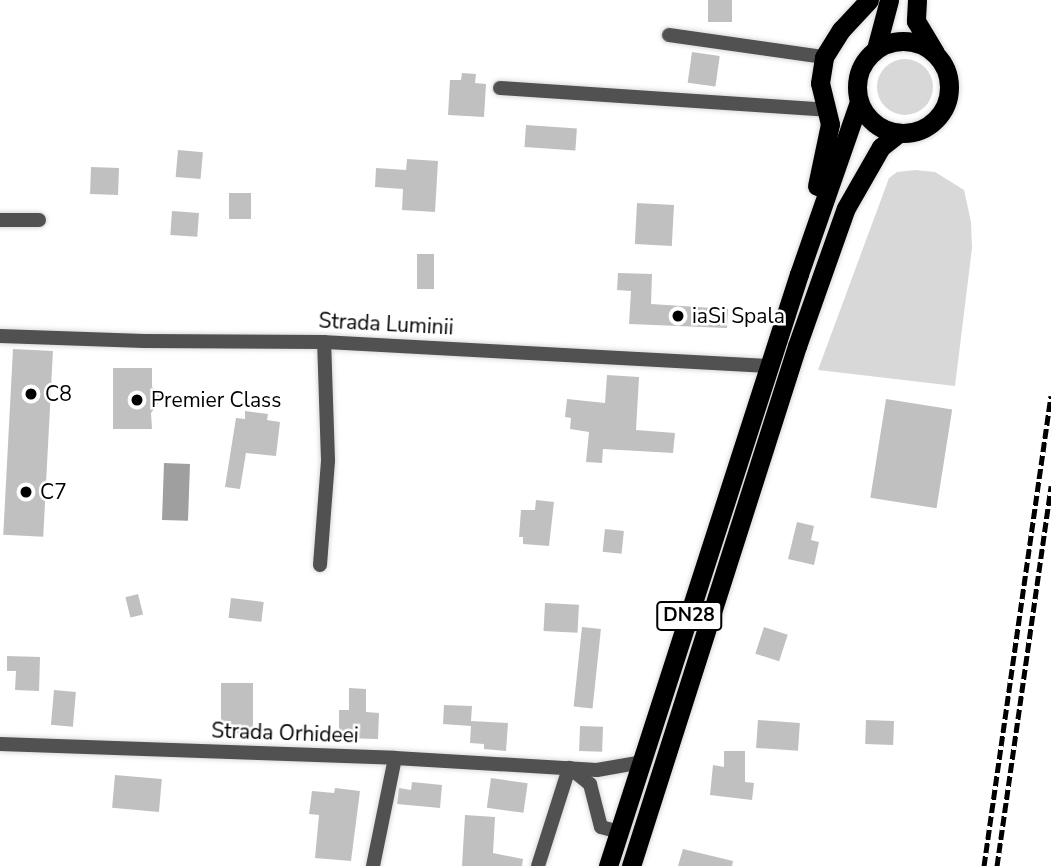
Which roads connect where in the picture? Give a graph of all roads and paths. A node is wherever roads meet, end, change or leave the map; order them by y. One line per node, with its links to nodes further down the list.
1 (869, 0): 6 (highway)
2 (889, 0): 5 (highway, DN28)
3 (917, 0): 7 (highway, DN28)
4 (669, 35): 6 (street)
5 (876, 49): 7 (highway); 9 (highway, DN28)
6 (824, 57): 10 (highway)
7 (938, 57): 11 (highway, DN28)
8 (500, 88): 10 (street)
9 (859, 102): 11 (highway); 14 (highway, DN28)
10 (827, 110): 14 (highway)
11 (899, 133): 27 (highway, DN28)
12 (0, 220): 13 (street)
13 (38, 220)
14 (799, 274): 17 (highway, DN28)
15 (0, 336): 16 (street, Strada Luminii)
16 (324, 342): 17 (street, Strada Luminii); 18 (street)
17 (770, 366): 21 (highway, DN28)
18 (320, 565)
19 (0, 744): 20 (street, Strada Orhideei)
20 (395, 758): 22 (street, Strada Orhideei); 24 (street)
21 (643, 762): 22 (street, Strada Orhideei); 23 (highway, DN28)
22 (569, 768): 23 (street); 25 (street)
23 (620, 832): 26 (highway, DN28)
24 (373, 866)
25 (538, 866)
26 (608, 866)
27 (631, 866)

